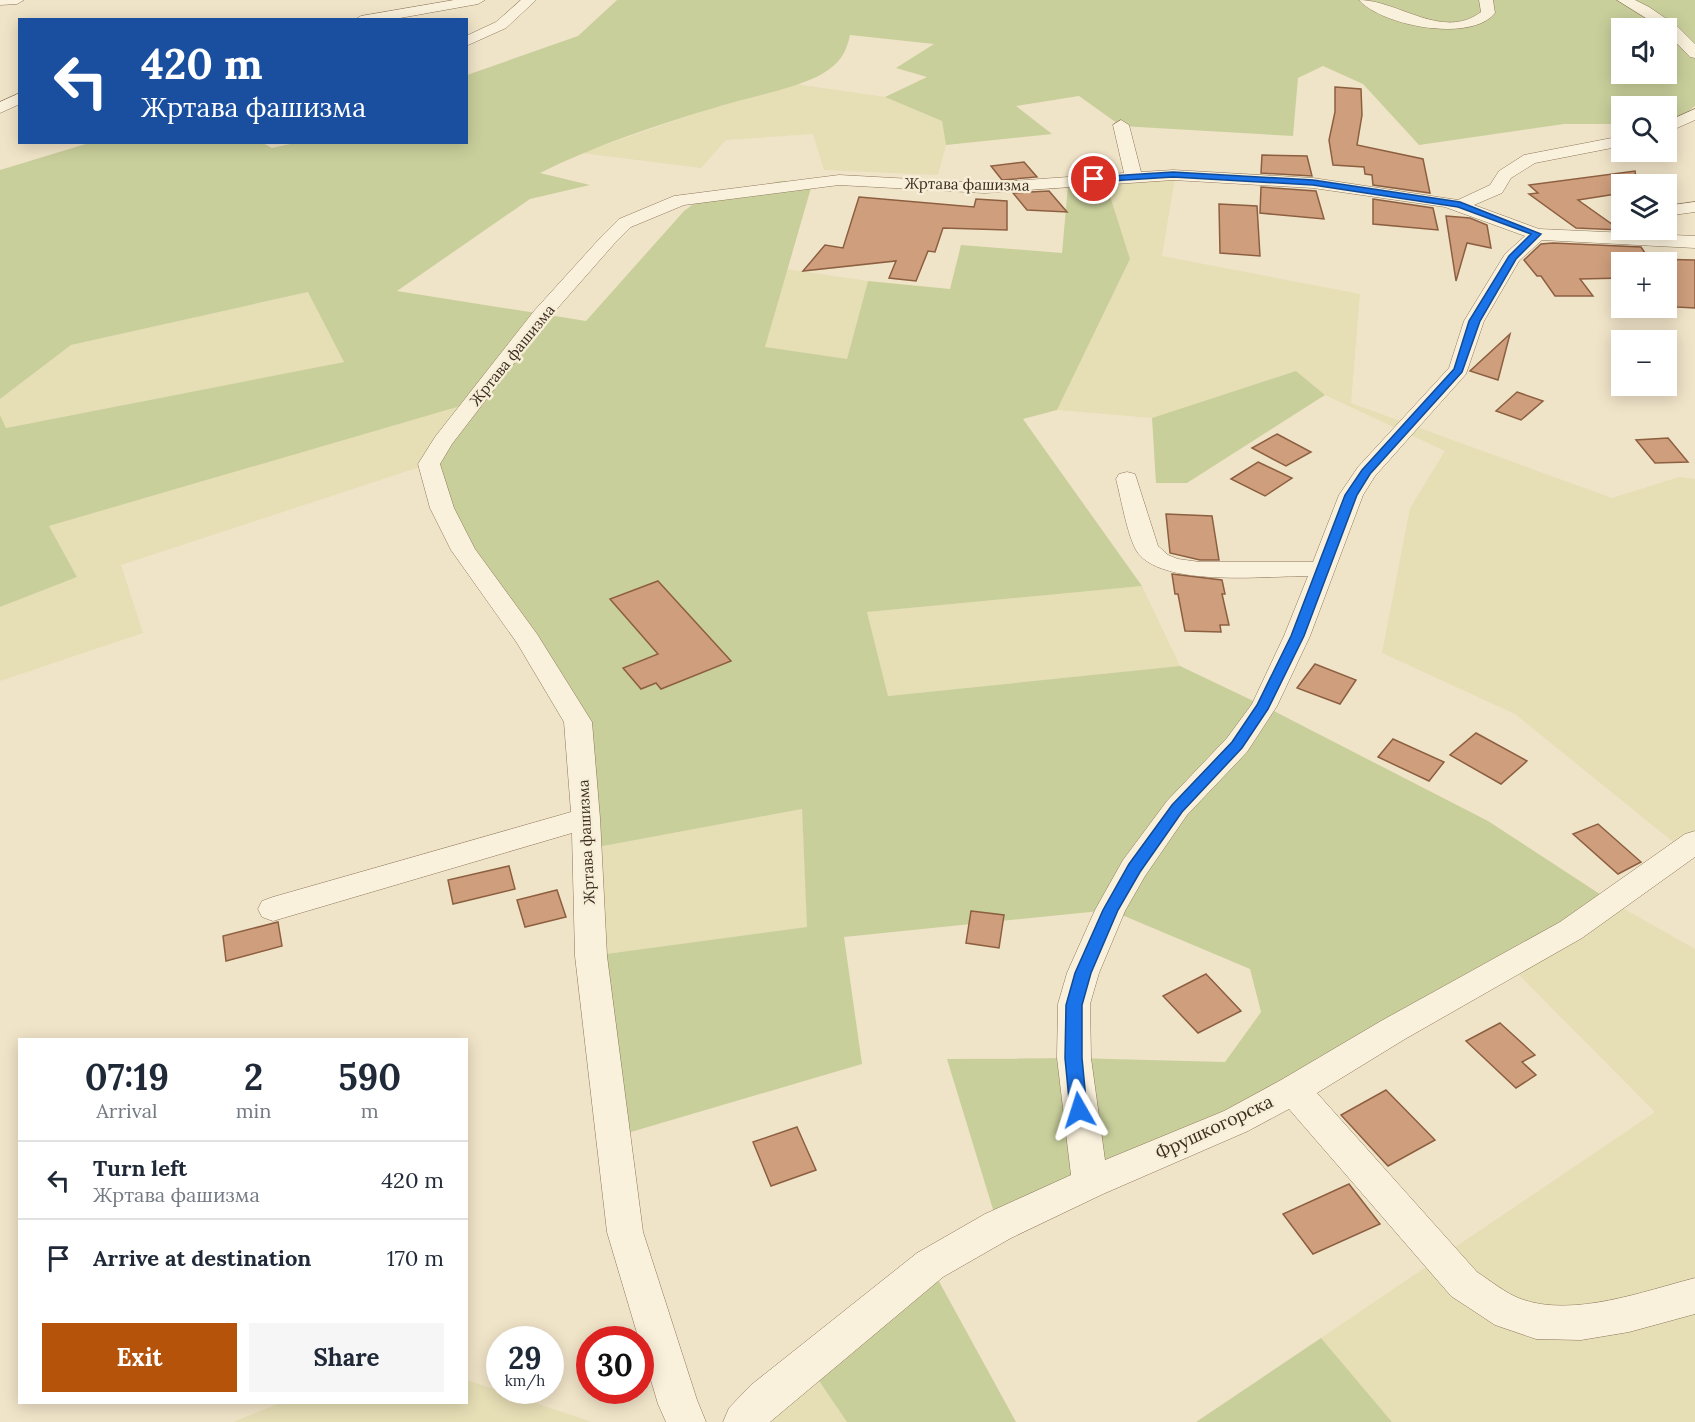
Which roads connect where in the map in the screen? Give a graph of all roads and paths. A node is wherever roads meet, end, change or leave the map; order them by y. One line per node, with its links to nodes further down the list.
1 (17, 0): 7 (street)
2 (478, 0): 10 (street)
3 (529, 0): 11 (street)
4 (1366, 0): 5 (street)
5 (1486, 0)
6 (1624, 0): 9 (street)
7 (0, 1)
8 (1665, 6): 9 (street)
9 (1650, 14): 12 (street)
10 (373, 18)
11 (468, 41)
12 (1695, 54)
13 (18, 99): 14 (street)
14 (0, 108)
15 (1695, 114): 16 (street)
16 (1677, 123)
17 (1121, 124): 19 (street)
18 (1611, 143): 20 (street)
19 (1134, 176): 21 (street, Жртава фашизма); 30 (street, Жртава фашизма)
20 (1496, 189): 21 (street); 25 (street)
21 (1460, 205): 25 (street, Жртава фашизма)
22 (1695, 207): 23 (street)
23 (1677, 209)
24 (1611, 220): 26 (street)
25 (1529, 231): 26 (street, Жртава фашизма); 29 (street)
26 (1586, 236): 27 (street, Жртава фашизма)
27 (1695, 242)
28 (1127, 479): 29 (street)
29 (1323, 569): 34 (street)
30 (586, 818): 32 (street); 36 (street, Жртава фашизма)
31 (1695, 842): 33 (street, Фрушкогорска)
32 (273, 909)
33 (1293, 1090): 34 (street, Фрушкогорска); 35 (street)
34 (1090, 1183): 37 (street, Фрушкогорска)
35 (1695, 1296)
36 (686, 1422)
37 (743, 1422)

